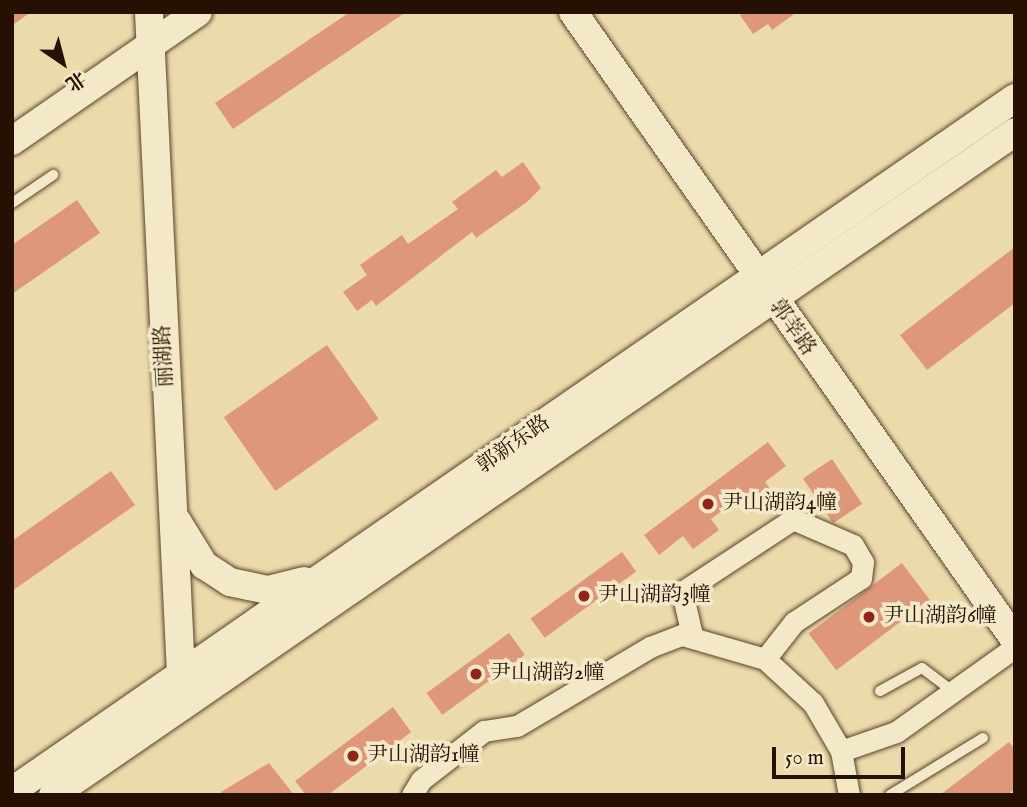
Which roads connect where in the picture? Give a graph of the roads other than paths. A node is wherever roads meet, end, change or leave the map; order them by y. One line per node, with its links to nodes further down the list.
1 (149, 12): 4 (main road, 丽湖路)
2 (198, 12): 4 (main road)
3 (573, 12): 10 (main road, 郭莘路)
4 (150, 45): 7 (main road); 11 (main road, 丽湖路)
5 (1015, 98): 10 (main road, 郭新东路)
6 (1015, 132): 10 (main road, 郭新东路)
7 (12, 141)
8 (53, 175): 9 (lane)
9 (12, 203)
10 (764, 288): 12 (main road, 郭新东路); 14 (main road, 郭莘路); 17 (main road, 郭新东路)
11 (173, 512): 12 (main road); 17 (main road, 丽湖路)
12 (328, 573): 17 (main road, 郭新东路)
13 (692, 635): 16 (street); 16 (street); 24 (street)
14 (1015, 639)
15 (1015, 647): 19 (street)
16 (765, 659): 21 (street)
17 (188, 685): 22 (main road, 郭新东路); 23 (main road, 郭新东路)
18 (880, 691): 19 (lane)
19 (955, 693): 21 (street)
20 (983, 738): 26 (lane)
21 (841, 751): 25 (street)
22 (12, 790)
23 (53, 795)
24 (412, 795)
25 (849, 795)
26 (890, 795)

